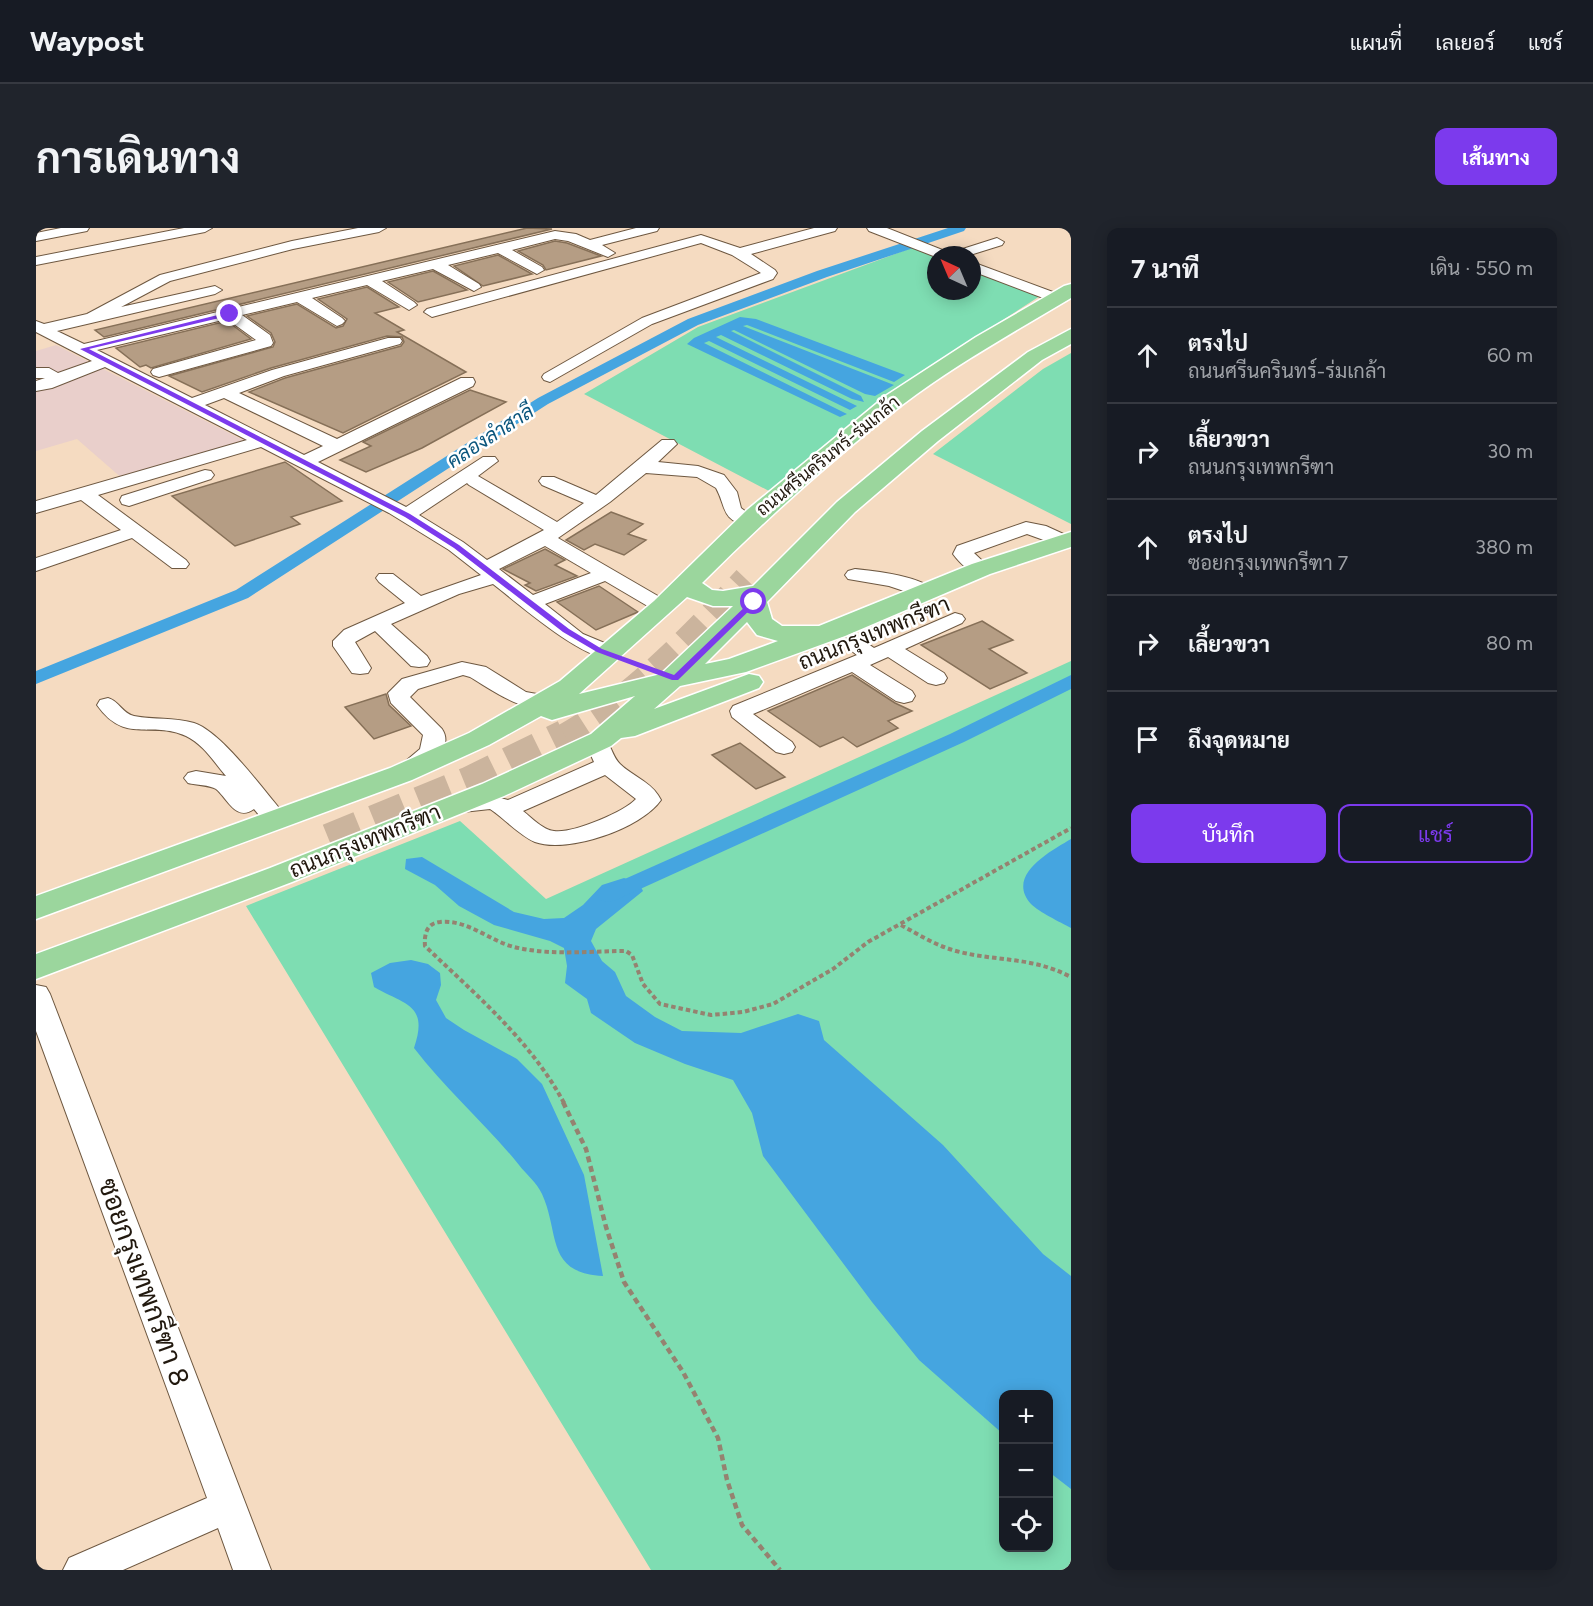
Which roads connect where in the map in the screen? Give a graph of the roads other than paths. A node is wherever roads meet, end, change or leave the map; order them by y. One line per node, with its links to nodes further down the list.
1 (52, 228): 7 (street)
2 (82, 228): 9 (street)
3 (205, 228): 17 (street)
4 (379, 228): 29 (street)
5 (830, 228): 16 (street)
6 (646, 229): 11 (street)
7 (36, 231)
8 (880, 231): 13 (street)
9 (36, 237)
10 (997, 242): 12 (street)
11 (590, 244): 14 (street); 15 (street)
12 (981, 247)
13 (927, 248)
14 (501, 249): 18 (street); 20 (street)
15 (608, 253)
16 (738, 253): 27 (street); 41 (street)
17 (36, 261)
18 (435, 264): 21 (street); 22 (street)
19 (981, 269): 24 (street)
20 (537, 270)
21 (370, 280): 25 (street); 26 (street)
22 (474, 287)
23 (215, 290): 29 (street)
24 (1066, 296): 60 (main road, ถนนศรีนครินทร์-ร่มเกล้า); 62 (main road, ถนนศรีนครินทร์-ร่มเกล้า)
25 (300, 297): 28 (street); 31 (street)
26 (409, 305)
27 (432, 312)
28 (230, 314): 33 (street); 38 (street)
29 (92, 318): 32 (street)
30 (1071, 318): 72 (main road, ถนนศรีนครินทร์-ร่มเกล้า)
31 (337, 321)
32 (40, 328): 36 (street)
33 (158, 331): 36 (street); 38 (street)
34 (1071, 335): 72 (main road, ถนนศรีนครินทร์-ร่มเกล้า)
35 (394, 341): 44 (street)
36 (83, 349): 37 (street)
37 (103, 359): 40 (street); 45 (street)
38 (196, 362): 39 (street)
39 (159, 372)
40 (47, 375): 43 (street)
41 (550, 377)
42 (467, 382): 48 (street)
43 (36, 386)
44 (224, 392): 45 (street); 48 (street)
45 (192, 404): 46 (street)
46 (263, 441): 49 (street); 55 (street)
47 (668, 444): 52 (street)
48 (337, 446): 51 (street)
49 (281, 450): 51 (street); 56 (street)
50 (489, 461): 59 (street)
51 (304, 462): 59 (street)
52 (643, 467): 57 (street); 60 (street)
53 (475, 481): 63 (street)
54 (548, 481): 57 (street)
55 (84, 492): 58 (street); 61 (street)
56 (129, 500)
57 (596, 502): 63 (street)
58 (36, 507)
59 (401, 512): 67 (street)
60 (749, 521): 71 (main road, ถนนศรีนครินทร์-ร่มเกล้า)
61 (135, 531): 65 (street); 66 (street)
62 (770, 532)
63 (551, 534): 67 (street); 68 (street)
64 (1068, 546): 73 (main road, ถนนกรุงเทพกรีฑา); 79 (main road, ถนนกรุงเทพกรีฑา)
65 (179, 564)
66 (36, 565)
67 (490, 573): 74 (street); 75 (street)
68 (606, 574): 74 (street); 76 (street)
69 (855, 575): 73 (street)
70 (386, 578): 75 (street)
71 (687, 582): 72 (main road); 76 (main road, ถนนศรีนครินทร์-ร่มเกล้า)
72 (755, 591): 79 (main road); 83 (main road, ถนนศรีนครินทร์-ร่มเกล้า)
73 (925, 592): 79 (main road, ถนนกรุงเทพกรีฑา)
74 (530, 603): 80 (street)
75 (419, 604): 78 (street)
76 (663, 607): 80 (main road, ถนนศรีนครินทร์-ร่มเกล้า)
77 (955, 619): 79 (street)
78 (377, 622): 81 (street); 82 (street)
79 (861, 649): 83 (main road, ถนนกรุงเทพกรีฑา); 84 (street); 85 (main road, ถนนกรุงเทพกรีฑา); 86 (street); 90 (street)
80 (611, 654): 83 (main road, ถนนกรุงเทพกรีฑา); 87 (main road, ถนนกรุงเทพกรีฑา)
81 (419, 661)
82 (360, 668)
83 (675, 678): 85 (main road, ถนนกรุงเทพกรีฑา); 89 (main road); 91 (main road, ถนนกรุงเทพกรีฑา)
84 (936, 678)
85 (749, 682): 91 (main road)
86 (904, 696)
87 (545, 702): 89 (main road, ถนนกรุงเทพกรีฑา); 92 (street)
88 (108, 705): 96 (street)
89 (504, 725): 92 (main road, ถนนกรุงเทพกรีฑา)
90 (784, 747)
91 (601, 749): 94 (main road, ถนนกรุงเทพกรีฑา); 95 (street); 95 (street)
92 (402, 774): 96 (main road, ถนนกรุงเทพกรีฑา)
93 (196, 777): 96 (street)
94 (450, 807): 95 (street); 96 (main road, ถนนกรุงเทพกรีฑา)
95 (507, 809)
96 (304, 829): 97 (main road, ถนนกรุงเทพกรีฑา); 98 (main road, ถนนกรุงเทพกรีฑา); 99 (main road, ถนนกรุงเทพกรีฑา); 100 (main road, ถนนกรุงเทพกรีฑา)
97 (36, 908)
98 (36, 930)
99 (36, 951)
100 (36, 967)
101 (39, 1009): 102 (street, ซอยกรุงเทพกรีฑา 8)
102 (228, 1506): 103 (street); 104 (street, ซอยกรุงเทพกรีฑา 8)
103 (82, 1570)
104 (252, 1570)

